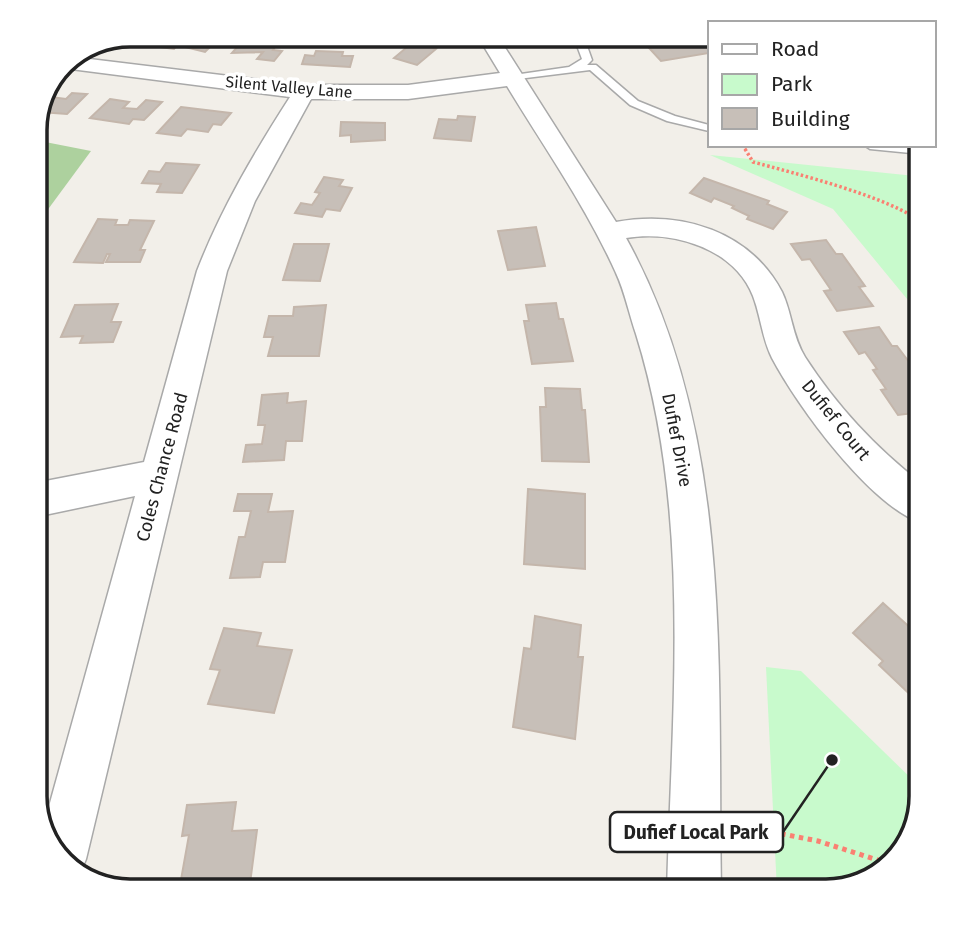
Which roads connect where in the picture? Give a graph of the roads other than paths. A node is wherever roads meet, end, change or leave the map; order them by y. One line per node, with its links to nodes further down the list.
1 (494, 47): 5 (street, Dufief Drive)
2 (584, 47): 4 (lane)
3 (81, 64): 6 (street, Silent Valley Lane)
4 (574, 68): 5 (lane); 7 (lane)
5 (513, 78): 6 (street, Silent Valley Lane); 10 (street, Dufief Drive)
6 (304, 92): 11 (street, Coles Chance Road)
7 (708, 128)
8 (890, 147): 9 (lane)
9 (909, 149)
10 (609, 232): 12 (street, Dufief Court); 15 (street, Dufief Drive)
11 (159, 475): 13 (street); 14 (street, Coles Chance Road)
12 (909, 496)
13 (47, 498)
14 (64, 844)
15 (694, 879)

